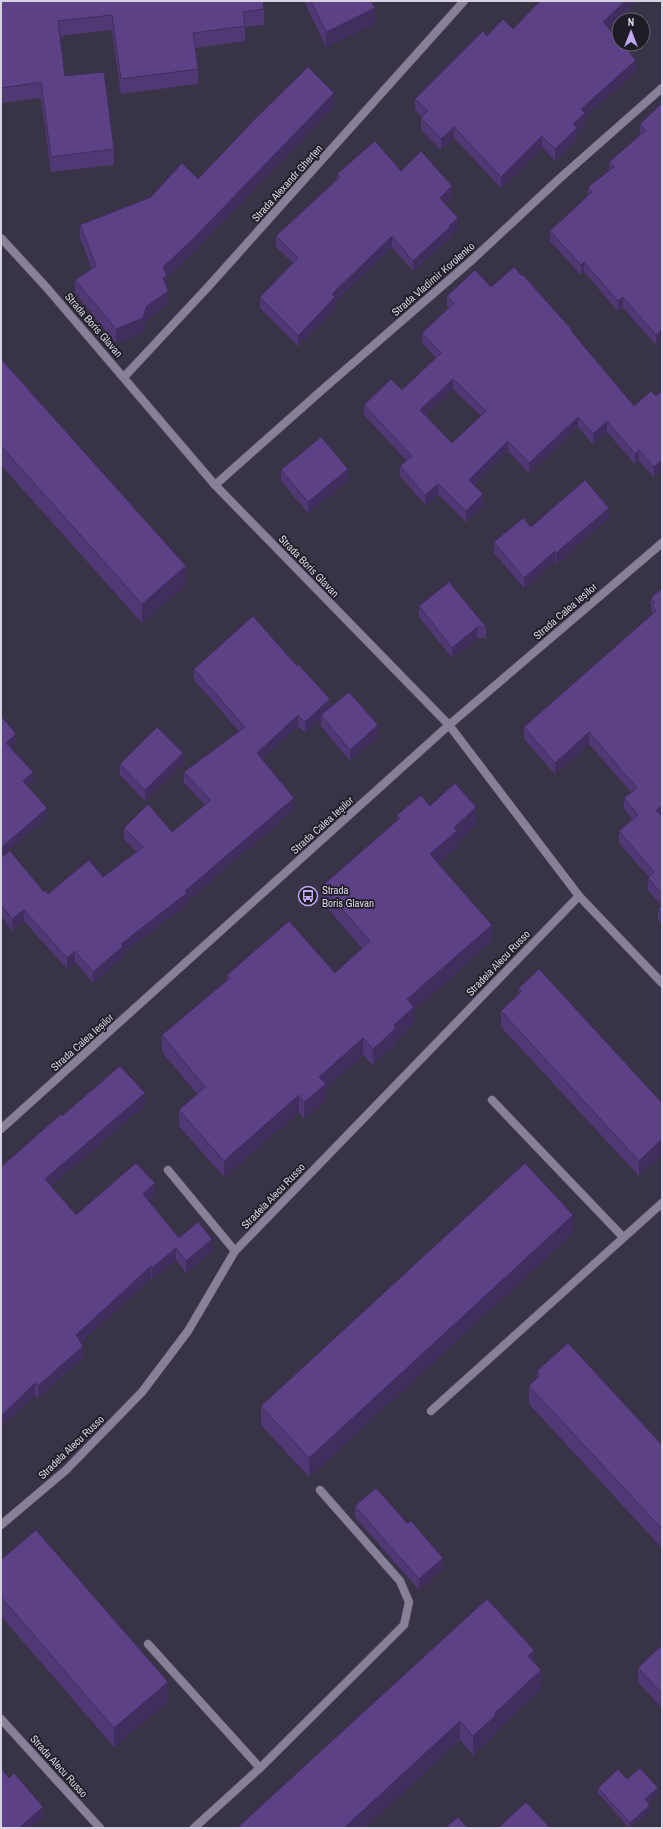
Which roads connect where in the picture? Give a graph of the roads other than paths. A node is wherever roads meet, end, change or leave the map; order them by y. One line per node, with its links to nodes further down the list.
1 (464, 1): 4 (street, Strada Alexandr Gherțen)
2 (662, 88): 5 (street, Strada Vladimir Korolenko)
3 (1, 238): 4 (street, Strada Boris Glavan)
4 (124, 377): 5 (street, Strada Boris Glavan)
5 (216, 485): 7 (street, Strada Boris Glavan)
6 (662, 543): 7 (street, Strada Calea Ieșilor)
7 (449, 725): 8 (street, Strada Boris Glavan); 11 (street, Strada Calea Ieșilor)
8 (578, 896): 9 (street, Strada Boris Glavan); 15 (street, Stradela Alecu Russo)
9 (662, 983)
10 (492, 1100): 14 (street)
11 (1, 1129)
12 (168, 1170): 15 (street)
13 (662, 1203): 14 (street)
14 (623, 1237): 16 (street)
15 (235, 1251): 18 (street, Stradela Alecu Russo)
16 (431, 1411)
17 (320, 1490): 21 (street)
18 (1, 1525)
19 (148, 1644): 21 (street)
20 (1, 1719): 22 (street, Strada Alecu Russo)
21 (260, 1768): 23 (street)
22 (100, 1828)
23 (194, 1828)

